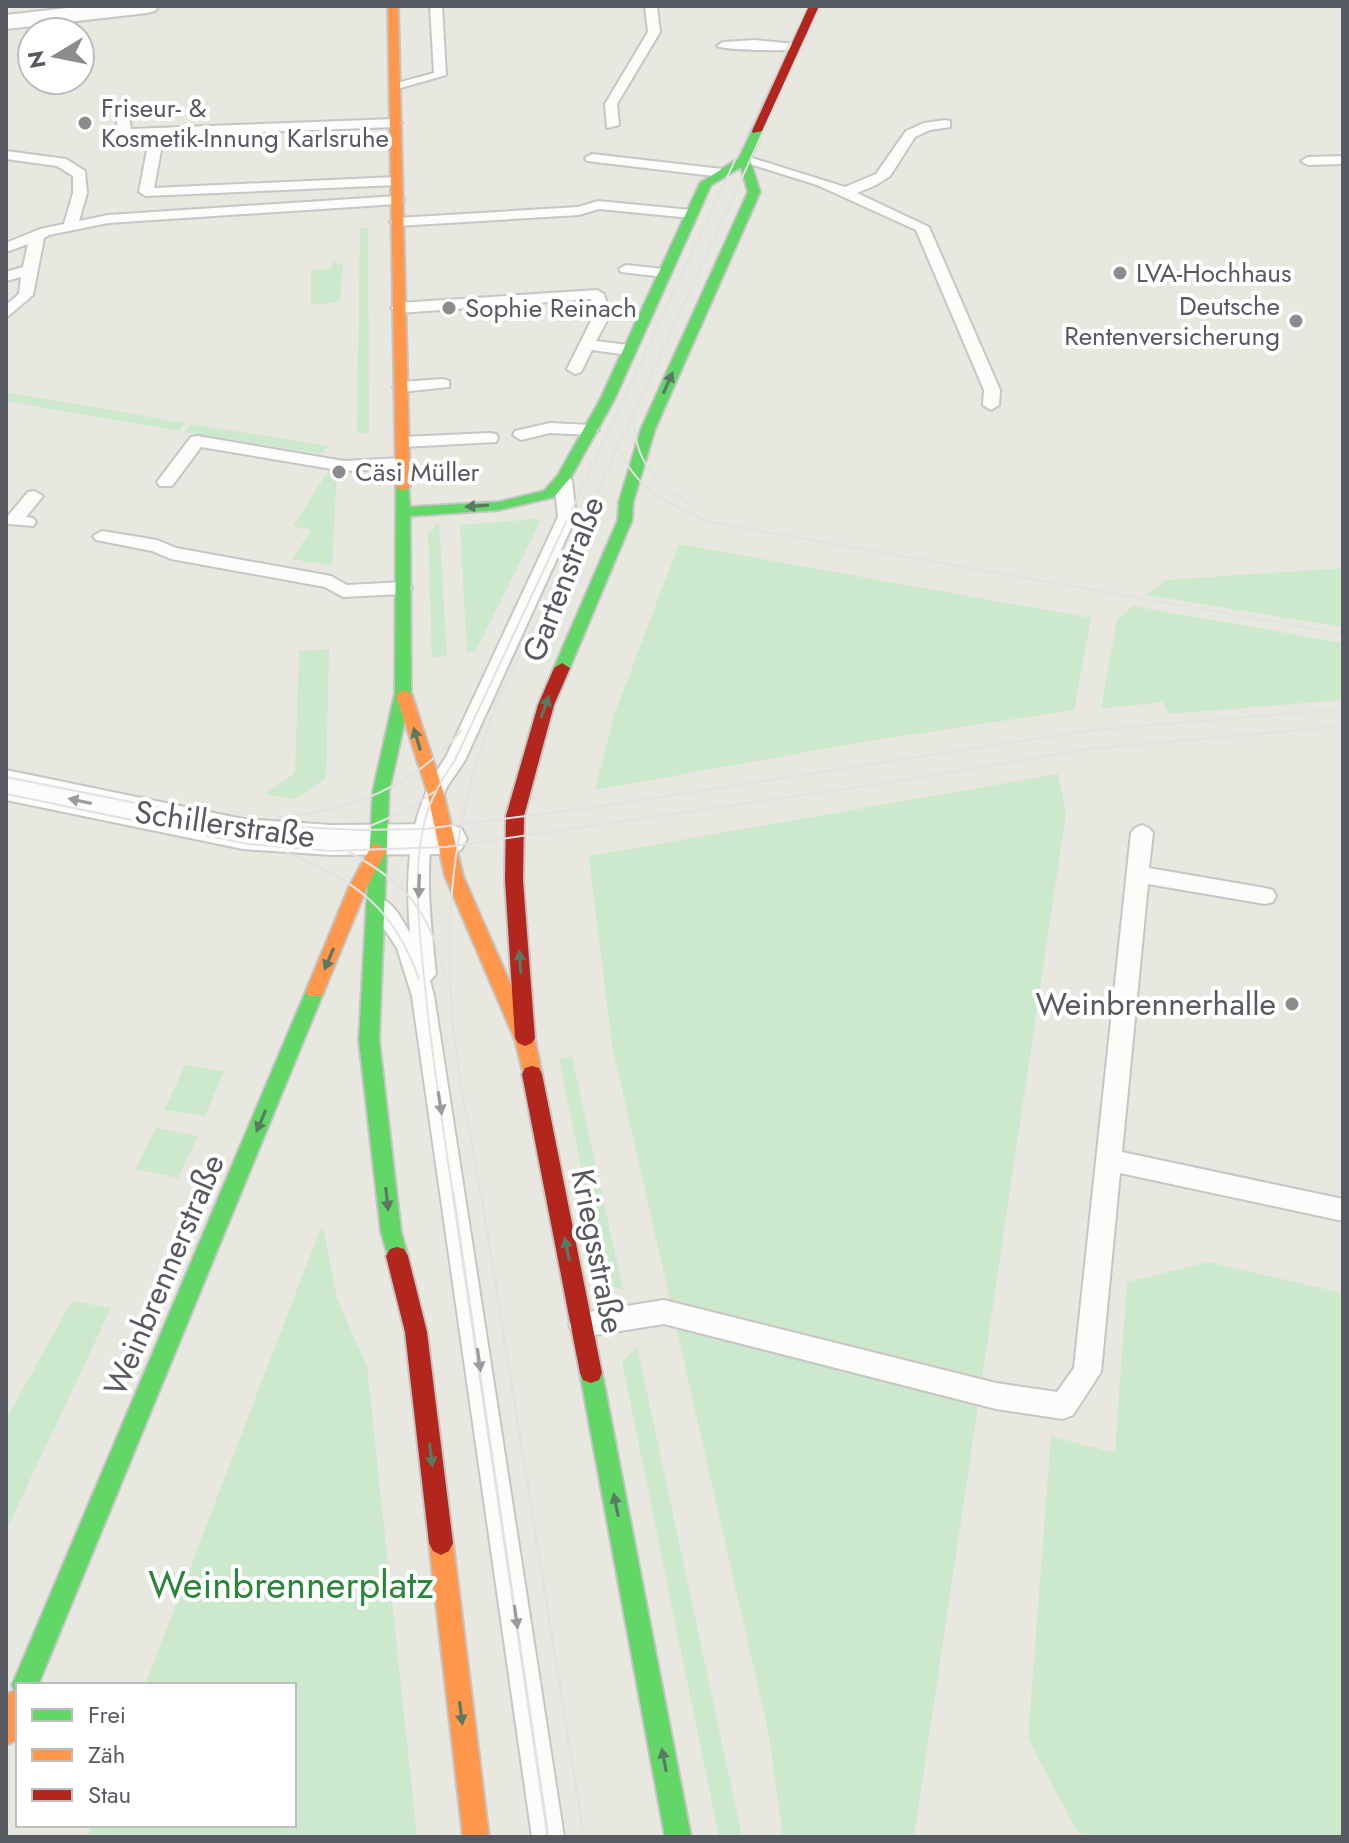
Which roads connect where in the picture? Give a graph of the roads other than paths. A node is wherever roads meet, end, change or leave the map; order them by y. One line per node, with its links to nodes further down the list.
1 (147, 6): 6 (street)
2 (393, 6): 9 (street)
3 (436, 6): 9 (lane)
4 (651, 6): 13 (lane)
5 (818, 7): 8 (street)
6 (6, 22)
7 (723, 46): 8 (lane)
8 (795, 48): 17 (street)
9 (394, 88): 11 (street)
10 (122, 110): 11 (lane)
11 (395, 123): 21 (street)
12 (945, 124): 22 (lane)
13 (612, 125)
14 (155, 145): 21 (lane)
15 (6, 155): 26 (lane)
16 (592, 158): 20 (lane)
17 (744, 160): 20 (street, Gartenstraße); 22 (lane); 63 (street, Gartenstraße, one-way to 17)
18 (1343, 160): 19 (lane)
19 (1308, 161)
20 (722, 173): 24 (street, Gartenstraße)
21 (396, 181): 23 (street)
22 (845, 192): 40 (lane)
23 (397, 200): 25 (street); 26 (lane)
24 (691, 214): 25 (lane); 30 (street, Gartenstraße)
25 (397, 222): 33 (street)
26 (71, 225): 27 (lane)
27 (37, 235): 28 (lane); 29 (lane)
28 (6, 248)
29 (30, 270): 31 (lane); 34 (lane)
30 (664, 273): 32 (lane); 36 (street, Gartenstraße)
31 (6, 277)
32 (615, 287)
33 (399, 308): 35 (lane); 39 (street)
34 (6, 313)
35 (587, 345): 36 (lane); 37 (lane)
36 (628, 350): 42 (street, Gartenstraße)
37 (575, 369)
38 (443, 384): 39 (lane)
39 (401, 387): 44 (street)
40 (991, 405)
41 (522, 430): 42 (lane)
42 (591, 430): 46 (street, Gartenstraße)
43 (488, 432): 44 (lane)
44 (403, 442): 45 (street)
45 (403, 463): 47 (lane); 49 (street)
46 (563, 480): 49 (street, Gartenstraße, one-way to 49); 55 (lane)
47 (166, 482)
48 (34, 496): 50 (lane)
49 (403, 512): 52 (street)
50 (27, 522)
51 (102, 536): 52 (lane)
52 (403, 588): 53 (street)
53 (403, 693): 55 (street, one-way to 53); 58 (street)
54 (6, 785): 58 (street, Schillerstraße, one-way to 54)
55 (435, 791): 57 (lane)
56 (1142, 833): 59 (lane)
57 (434, 839): 58 (street, Schillerstraße); 62 (lane, one-way to 62); 63 (street, Kriegsstraße)
58 (378, 845): 60 (street)
59 (1138, 874): 61 (lane); 64 (lane)
60 (367, 893): 62 (lane); 67 (street, Weinbrennerstraße, one-way to 67); 70 (street, one-way to 70)
61 (1265, 896)
62 (428, 1025): 71 (lane, one-way to 71)
63 (525, 1040): 66 (street, Kriegsstraße, one-way to 63)
64 (1108, 1160): 65 (lane); 66 (lane)
65 (1343, 1210)
66 (582, 1325): 72 (street, Kriegsstraße, one-way to 66)
67 (26, 1683)
68 (16, 1707): 69 (street)
69 (6, 1732)
70 (476, 1837)
71 (548, 1837)
72 (678, 1837)

